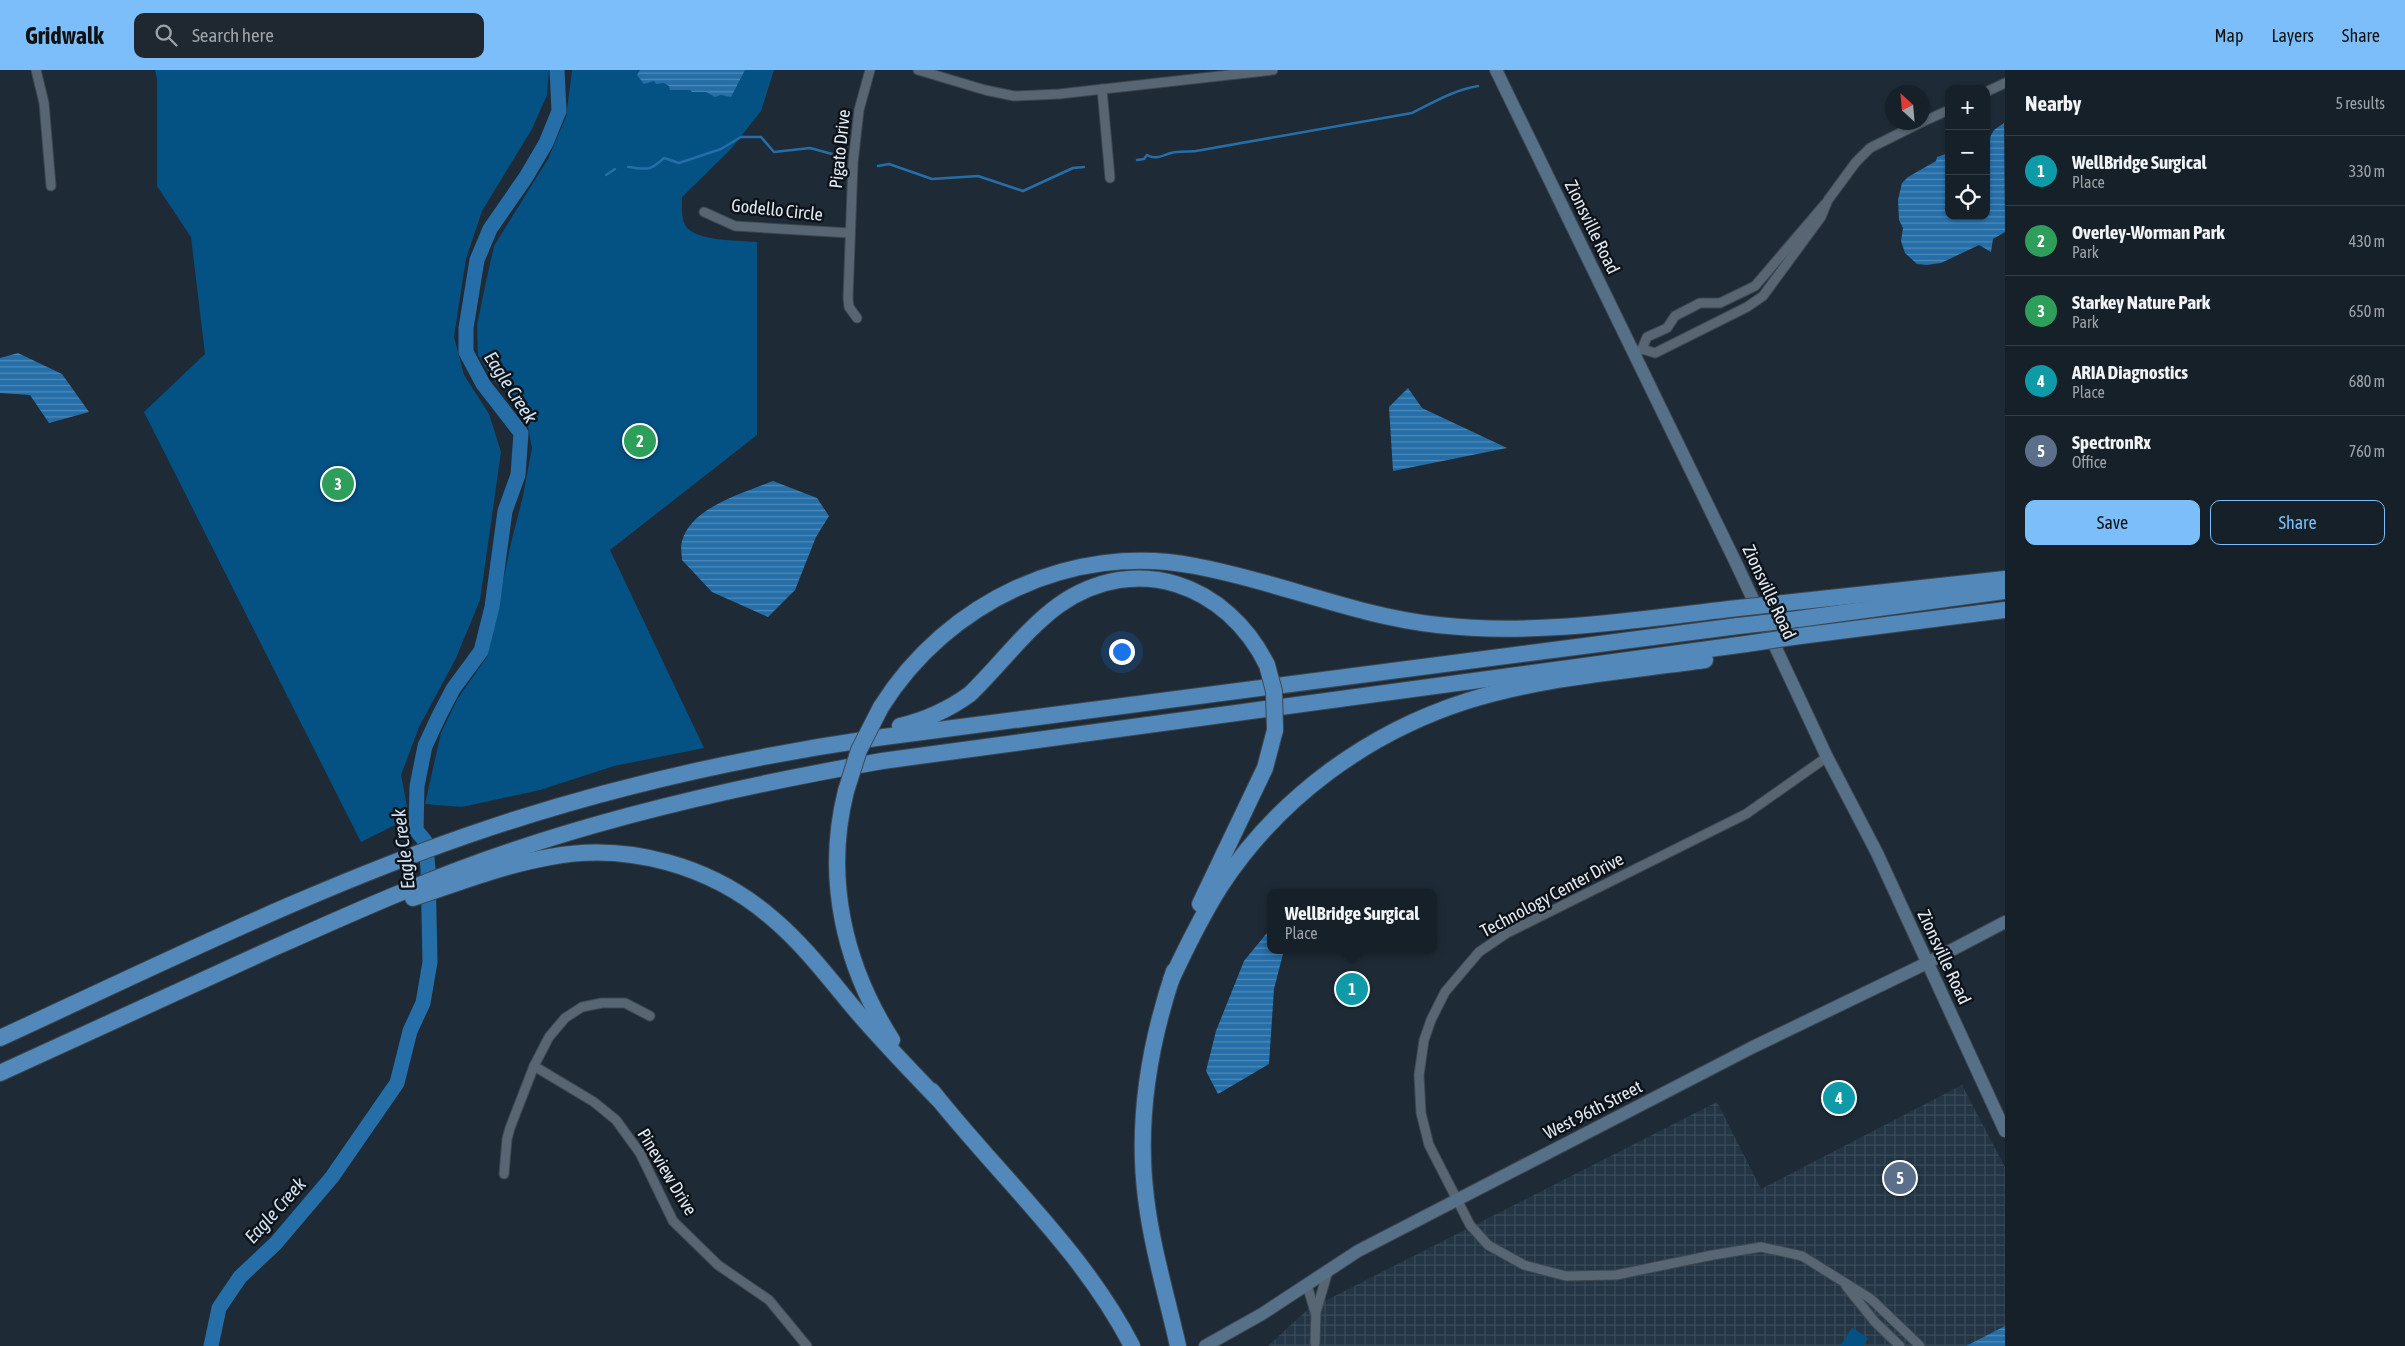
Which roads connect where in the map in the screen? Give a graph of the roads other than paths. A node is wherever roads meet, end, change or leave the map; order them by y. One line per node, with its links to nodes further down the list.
1 (36, 70): 14 (street)
2 (870, 70): 17 (street, Pigato Drive)
3 (918, 70): 8 (street)
4 (1273, 70): 6 (street)
5 (1496, 70): 19 (main road, Zionsville Road)
6 (1235, 72): 8 (street)
7 (2005, 83): 9 (street)
8 (1102, 89): 13 (street)
9 (1990, 90)
10 (1945, 112): 11 (street)
11 (1930, 118)
12 (1906, 130): 15 (street)
13 (1110, 178)
14 (51, 186)
15 (1828, 200): 19 (street); 19 (street)
16 (704, 212): 17 (street, Godello Circle)
17 (850, 233): 18 (street, Pigato Drive)
18 (857, 318)
19 (1638, 351): 27 (main road, Zionsville Road)
20 (2005, 579): 36 (highway, bridge)
21 (2005, 591): 26 (highway, bridge)
22 (2005, 610): 24 (highway)
23 (2005, 615): 24 (highway)
24 (1803, 641): 25 (highway)
25 (1748, 648): 28 (highway); 31 (highway)
26 (819, 746): 31 (highway, bridge); 33 (highway)
27 (1827, 757): 30 (main road, Zionsville Road); 39 (street, Technology Center Drive)
28 (468, 873): 35 (highway); 36 (highway)
29 (2005, 922): 30 (main road, West 96th Street)
30 (1927, 963): 37 (main road, Zionsville Road); 39 (main road, West 96th Street)
31 (1171, 980): 44 (highway)
32 (650, 1016): 34 (street)
33 (0, 1038)
34 (534, 1066): 38 (street); 46 (street, Pineview Drive)
35 (0, 1072)
36 (938, 1099): 47 (highway)
37 (2005, 1131)
38 (504, 1174)
39 (1456, 1199): 40 (main road, West 96th Street); 41 (street, Technology Center Drive)
40 (1328, 1271): 42 (main road, West 96th Street); 43 (street)
41 (1841, 1280): 49 (street, Technology Center Drive); 50 (street, Technology Center Drive)
42 (1307, 1285): 43 (street); 48 (main road, West 96th Street)
43 (1316, 1312): 45 (street)
44 (1177, 1342)
45 (1315, 1343)
46 (807, 1346)
47 (1132, 1346)
48 (1205, 1346)
49 (1900, 1346)
50 (1920, 1346)

